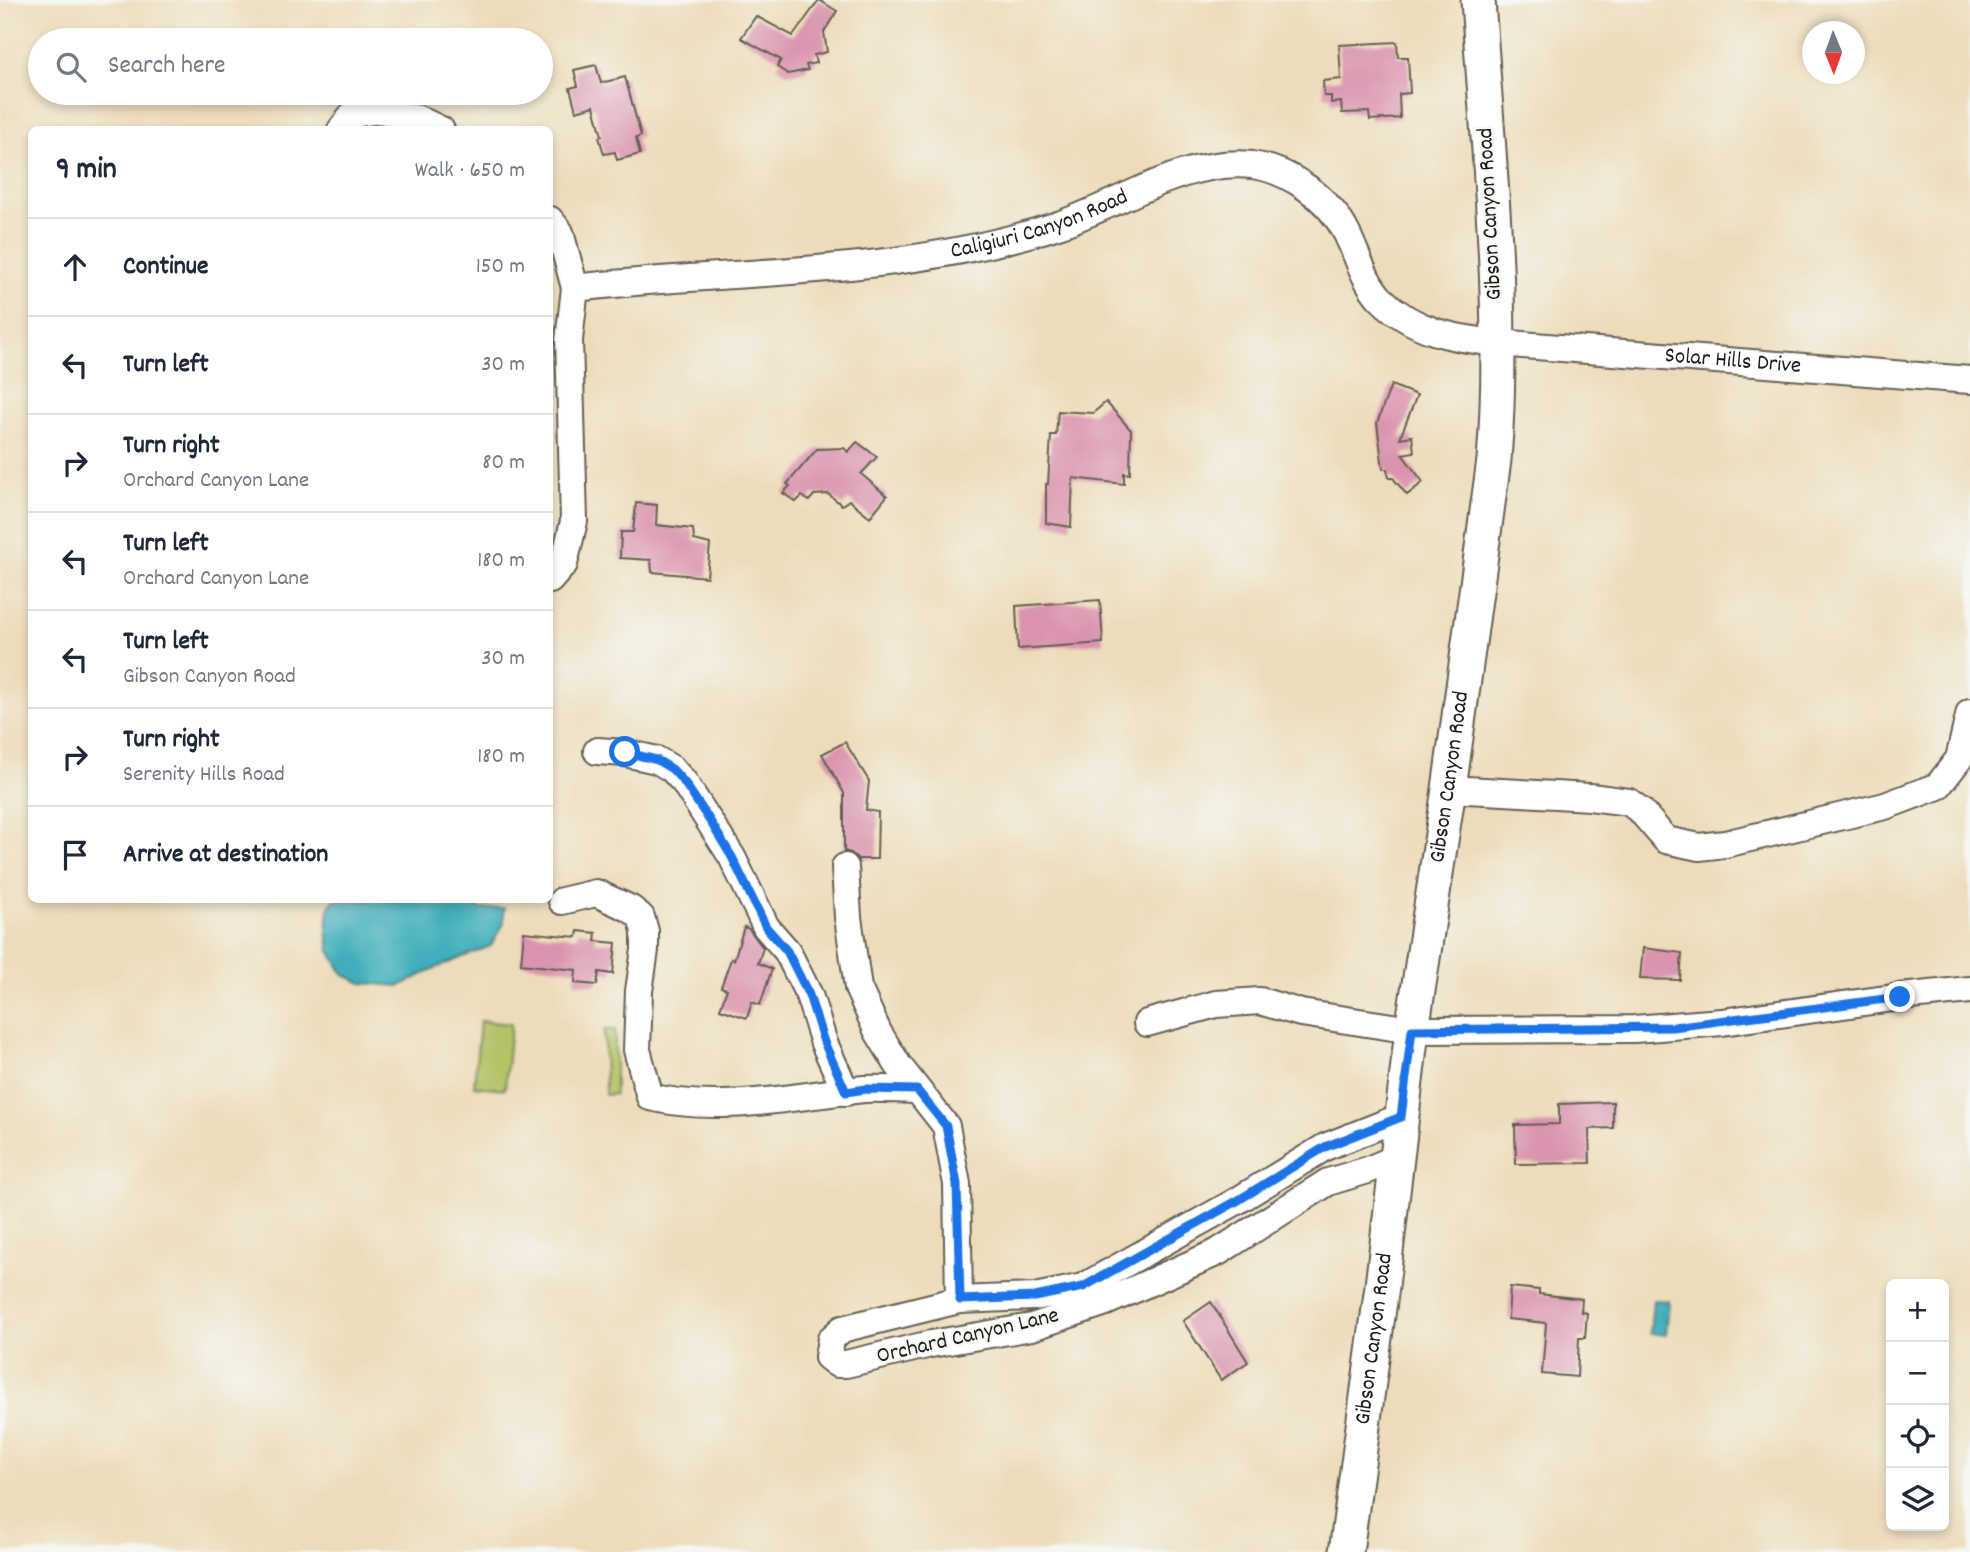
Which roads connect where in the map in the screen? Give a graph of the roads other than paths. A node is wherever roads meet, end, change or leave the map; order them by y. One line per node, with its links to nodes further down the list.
1 (1478, 0): 6 (main road, Gibson Canyon Road)
2 (344, 126): 3 (street)
3 (433, 126)
4 (553, 224): 5 (street)
5 (575, 288): 6 (street, Caligiuri Canyon Road); 8 (street)
6 (1497, 343): 7 (street, Solar Hills Drive); 11 (main road, Gibson Canyon Road)
7 (1970, 380)
8 (553, 577)
9 (1970, 712): 11 (street)
10 (597, 751): 18 (street)
11 (1450, 789): 16 (main road, Gibson Canyon Road)
12 (845, 867): 17 (street, Orchard Canyon Lane)
13 (562, 901): 18 (street)
14 (1970, 990): 16 (street)
15 (1147, 1023): 16 (street)
16 (1412, 1030): 19 (main road, Gibson Canyon Road)
17 (917, 1090): 18 (street); 21 (street, Orchard Canyon Lane)
18 (846, 1092)
19 (1401, 1117): 20 (main road, Gibson Canyon Road); 21 (street, Orchard Canyon Lane)
20 (1396, 1158): 21 (street, Orchard Canyon Lane); 22 (main road, Gibson Canyon Road)
21 (960, 1300)
22 (1346, 1552)

